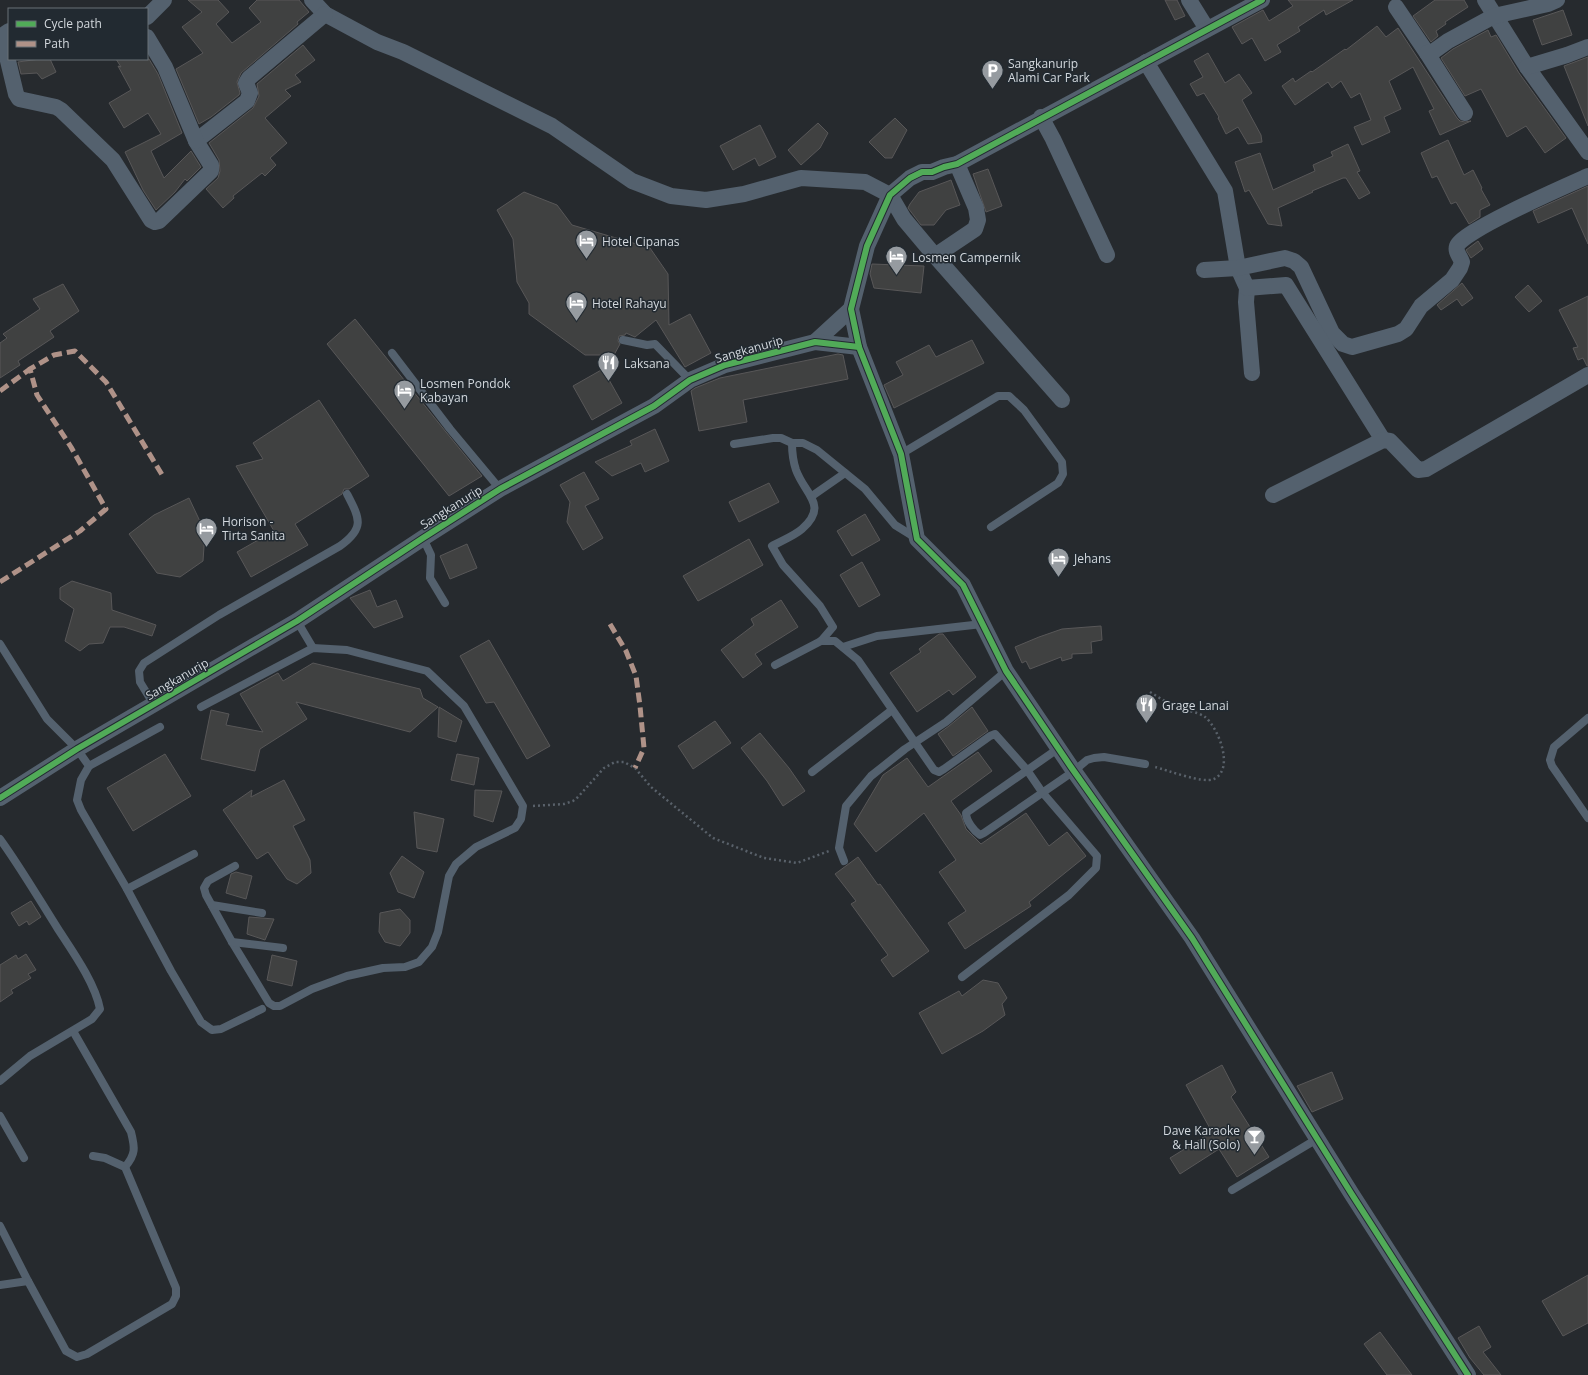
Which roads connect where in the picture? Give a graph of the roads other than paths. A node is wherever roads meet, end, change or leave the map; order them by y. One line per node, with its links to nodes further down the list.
1 (164, 0): 9 (street)
2 (312, 0): 8 (street)
3 (1189, 0): 11 (street)
4 (1262, 0): 11 (street)
5 (1485, 0): 10 (street)
6 (1557, 0): 10 (street)
7 (1396, 7): 15 (street)
8 (325, 14): 20 (street); 24 (street)
9 (148, 16)
10 (1494, 16): 15 (street); 17 (street)
11 (1207, 29): 16 (street)
12 (8, 32): 20 (street)
13 (148, 39): 20 (street)
14 (1588, 47): 17 (street)
15 (1427, 53): 18 (street)
16 (1146, 62): 19 (street); 27 (street)
17 (1527, 67): 21 (street)
18 (1465, 113)
19 (1041, 117): 22 (street); 25 (street)
20 (196, 141)
21 (1588, 151)
22 (957, 164): 24 (street); 26 (street)
23 (1588, 176): 27 (street)
24 (890, 194): 26 (street); 30 (street)
25 (1107, 255)
26 (934, 256): 38 (street)
27 (1238, 268): 28 (street); 29 (street)
28 (1204, 270)
29 (1247, 288): 35 (street); 39 (street)
30 (851, 309): 32 (street); 33 (street)
31 (623, 340): 37 (lane)
32 (815, 342): 33 (street, Sangkanurip); 37 (street, Sangkanurip)
33 (858, 347): 42 (street)
34 (392, 353): 44 (lane)
35 (1252, 373)
36 (1588, 375): 39 (street)
37 (690, 380): 44 (street, Sangkanurip)
38 (1062, 400)
39 (1383, 440): 46 (street)
40 (792, 443): 41 (lane); 43 (lane); 47 (lane)
41 (734, 444)
42 (901, 454): 48 (lane); 50 (street)
43 (845, 473): 47 (lane); 50 (lane)
44 (500, 489): 49 (street, Sangkanurip)
45 (348, 494): 60 (lane)
46 (1273, 495)
47 (812, 496): 54 (lane)
48 (992, 527)
49 (423, 538): 51 (lane); 52 (street, Sangkanurip)
50 (917, 539): 53 (street)
51 (444, 603)
52 (296, 622): 57 (lane); 60 (street, Sangkanurip)
53 (982, 624): 56 (lane); 59 (street)
54 (821, 641): 56 (lane); 58 (lane)
55 (0, 644): 67 (lane)
56 (843, 647): 62 (lane)
57 (313, 648): 61 (lane); 83 (lane)
58 (775, 665)
59 (1006, 671): 65 (lane); 66 (street)
60 (154, 705): 67 (street, Sangkanurip)
61 (201, 707)
62 (892, 710): 65 (lane); 72 (lane)
63 (1588, 718): 75 (lane)
64 (160, 727): 69 (lane)
65 (915, 744): 70 (lane); 78 (lane)
66 (1059, 748): 70 (lane); 71 (street)
67 (77, 749): 69 (lane); 74 (street, Sangkanurip)
68 (1145, 764): 71 (lane)
69 (88, 766): 80 (lane)
70 (1027, 770): 73 (lane); 73 (lane)
71 (1074, 771): 73 (lane); 90 (street)
72 (812, 772)
73 (1042, 792): 85 (lane)
74 (0, 798)
75 (1588, 818)
76 (0, 840): 87 (lane)
77 (194, 854): 80 (lane)
78 (844, 860)
79 (235, 866): 81 (lane)
80 (127, 889): 86 (lane)
81 (212, 905): 82 (lane); 83 (lane)
82 (262, 913)
83 (232, 942): 84 (lane)
84 (283, 948)
85 (962, 977)
86 (262, 1008)
87 (73, 1031): 88 (lane); 93 (lane)
88 (0, 1081)
89 (0, 1116): 92 (lane)
90 (1317, 1139): 94 (lane); 99 (street)
91 (93, 1156): 93 (lane)
92 (24, 1158)
93 (125, 1167): 97 (lane)
94 (1232, 1190)
95 (0, 1226): 96 (lane)
96 (3, 1238): 97 (lane)
97 (28, 1281): 98 (lane)
98 (0, 1285)
99 (1468, 1375)

